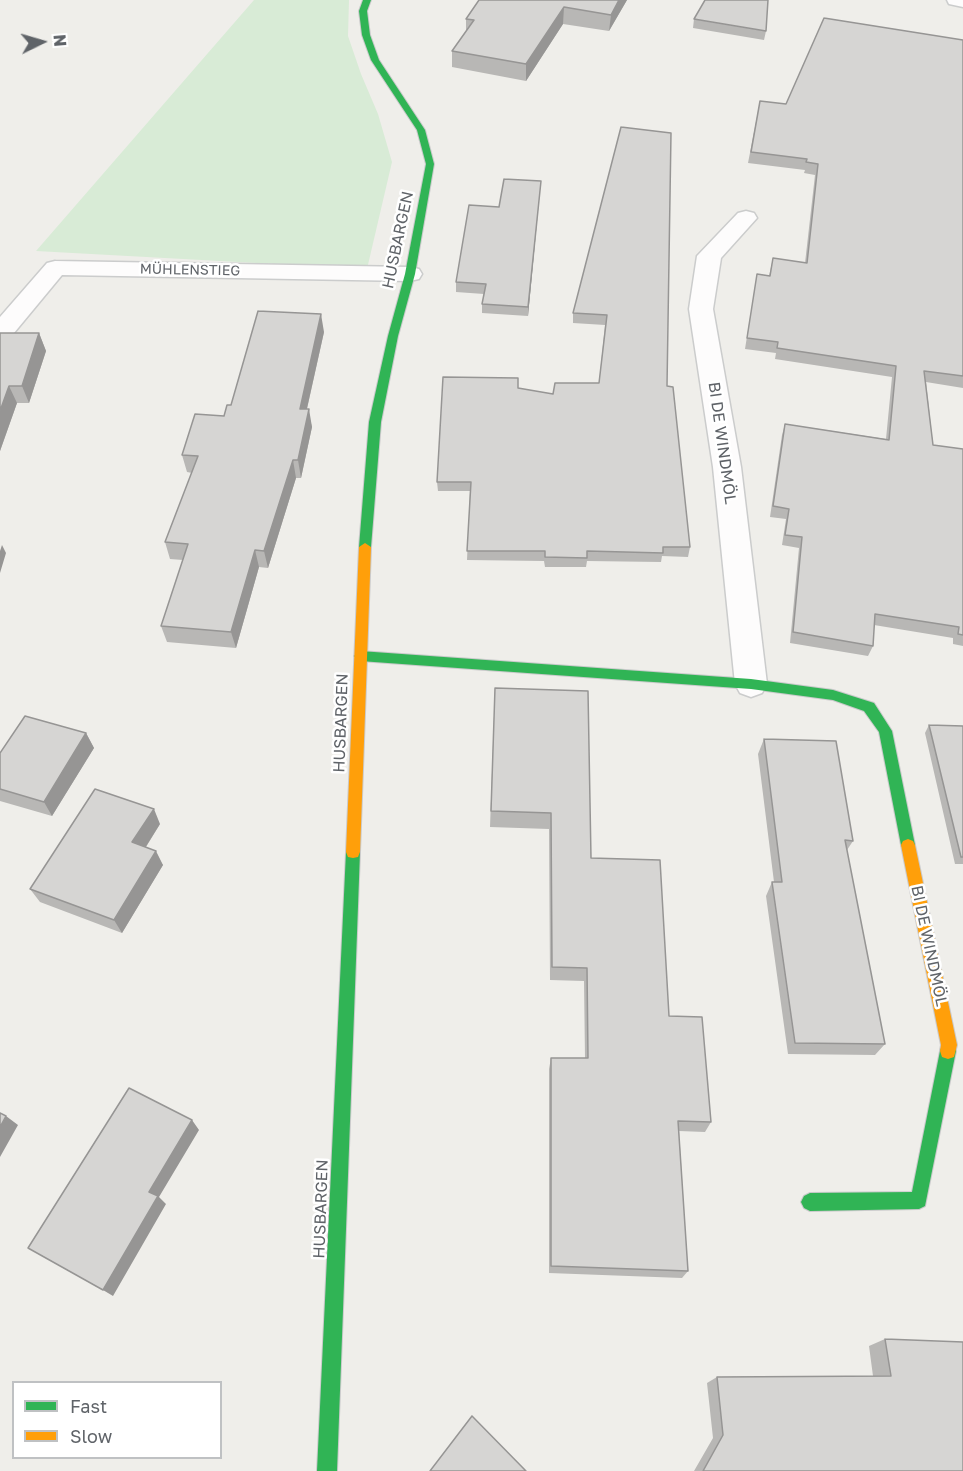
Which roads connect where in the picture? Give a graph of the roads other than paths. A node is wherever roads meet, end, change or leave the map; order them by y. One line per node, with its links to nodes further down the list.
1 (367, 0): 5 (street, HUSBARGEN)
2 (956, 0): 3 (street)
3 (963, 1)
4 (746, 218): 8 (street, BI DE WINDMÖL)
5 (410, 274): 6 (street, MÜHLENSTIEG); 7 (street, HUSBARGEN)
6 (0, 333)
7 (360, 656): 8 (street, BI DE WINDMÖL); 10 (street, HUSBARGEN)
8 (751, 684): 9 (street, BI DE WINDMÖL)
9 (810, 1202)
10 (327, 1471)

